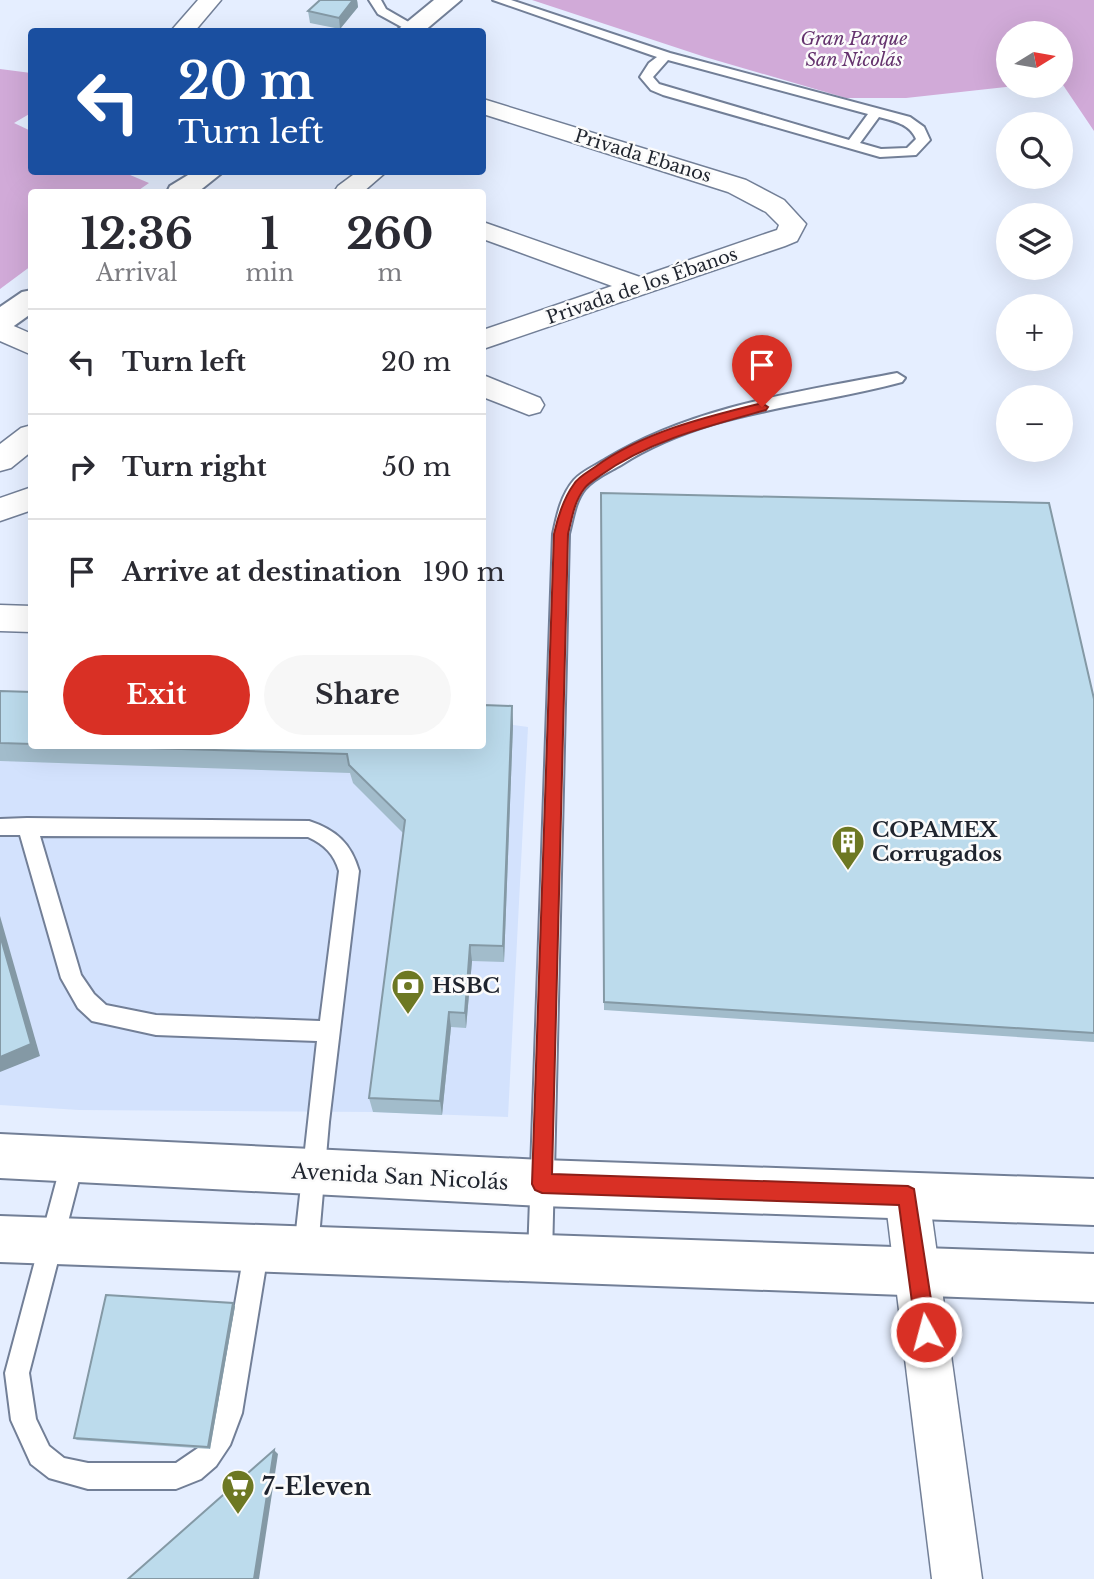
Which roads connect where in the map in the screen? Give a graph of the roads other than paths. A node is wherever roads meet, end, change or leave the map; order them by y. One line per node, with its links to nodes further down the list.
1 (210, 0): 5 (street)
2 (375, 0): 6 (lane)
3 (499, 0): 8 (lane)
4 (441, 2): 7 (street)
5 (185, 28)
6 (408, 28)
7 (411, 28)
8 (666, 56): 10 (lane); 11 (lane)
9 (486, 107): 14 (street, Privada Ebanos)
10 (876, 112): 11 (lane); 11 (lane)
11 (852, 145)
12 (206, 175): 13 (street)
13 (184, 189)
14 (793, 224): 16 (street, Privada de los Ébanos)
15 (486, 231): 16 (street)
16 (638, 286): 20 (street, Privada de los Ébanos)
17 (28, 302): 18 (street)
18 (0, 321)
19 (0, 329): 21 (street)
20 (486, 339)
21 (28, 344)
22 (897, 377): 37 (lane)
23 (486, 386): 24 (street)
24 (528, 405)
25 (28, 438): 26 (street)
26 (0, 460)
27 (28, 500): 28 (street)
28 (0, 510)
29 (0, 618): 30 (street)
30 (28, 619)
31 (27, 826): 32 (lane); 33 (lane); 33 (lane)
32 (0, 827)
33 (330, 1031): 36 (lane)
34 (0, 1156): 35 (street, Avenida San Nicolás)
35 (73, 1160): 36 (street, Avenida San Nicolás); 41 (lane)
36 (314, 1174): 37 (street, Avenida San Nicolás); 43 (lane)
37 (542, 1184): 38 (street, Avenida San Nicolás); 44 (lane)
38 (908, 1196): 39 (street, Avenida San Nicolás); 45 (street)
39 (1094, 1202)
40 (0, 1239): 41 (street)
41 (52, 1241): 42 (street); 47 (lane)
42 (257, 1247): 43 (street); 47 (lane)
43 (306, 1249): 44 (street)
44 (540, 1257): 45 (street)
45 (918, 1272): 46 (street); 48 (street)
46 (1094, 1278)
47 (8, 1372)
48 (957, 1579)

